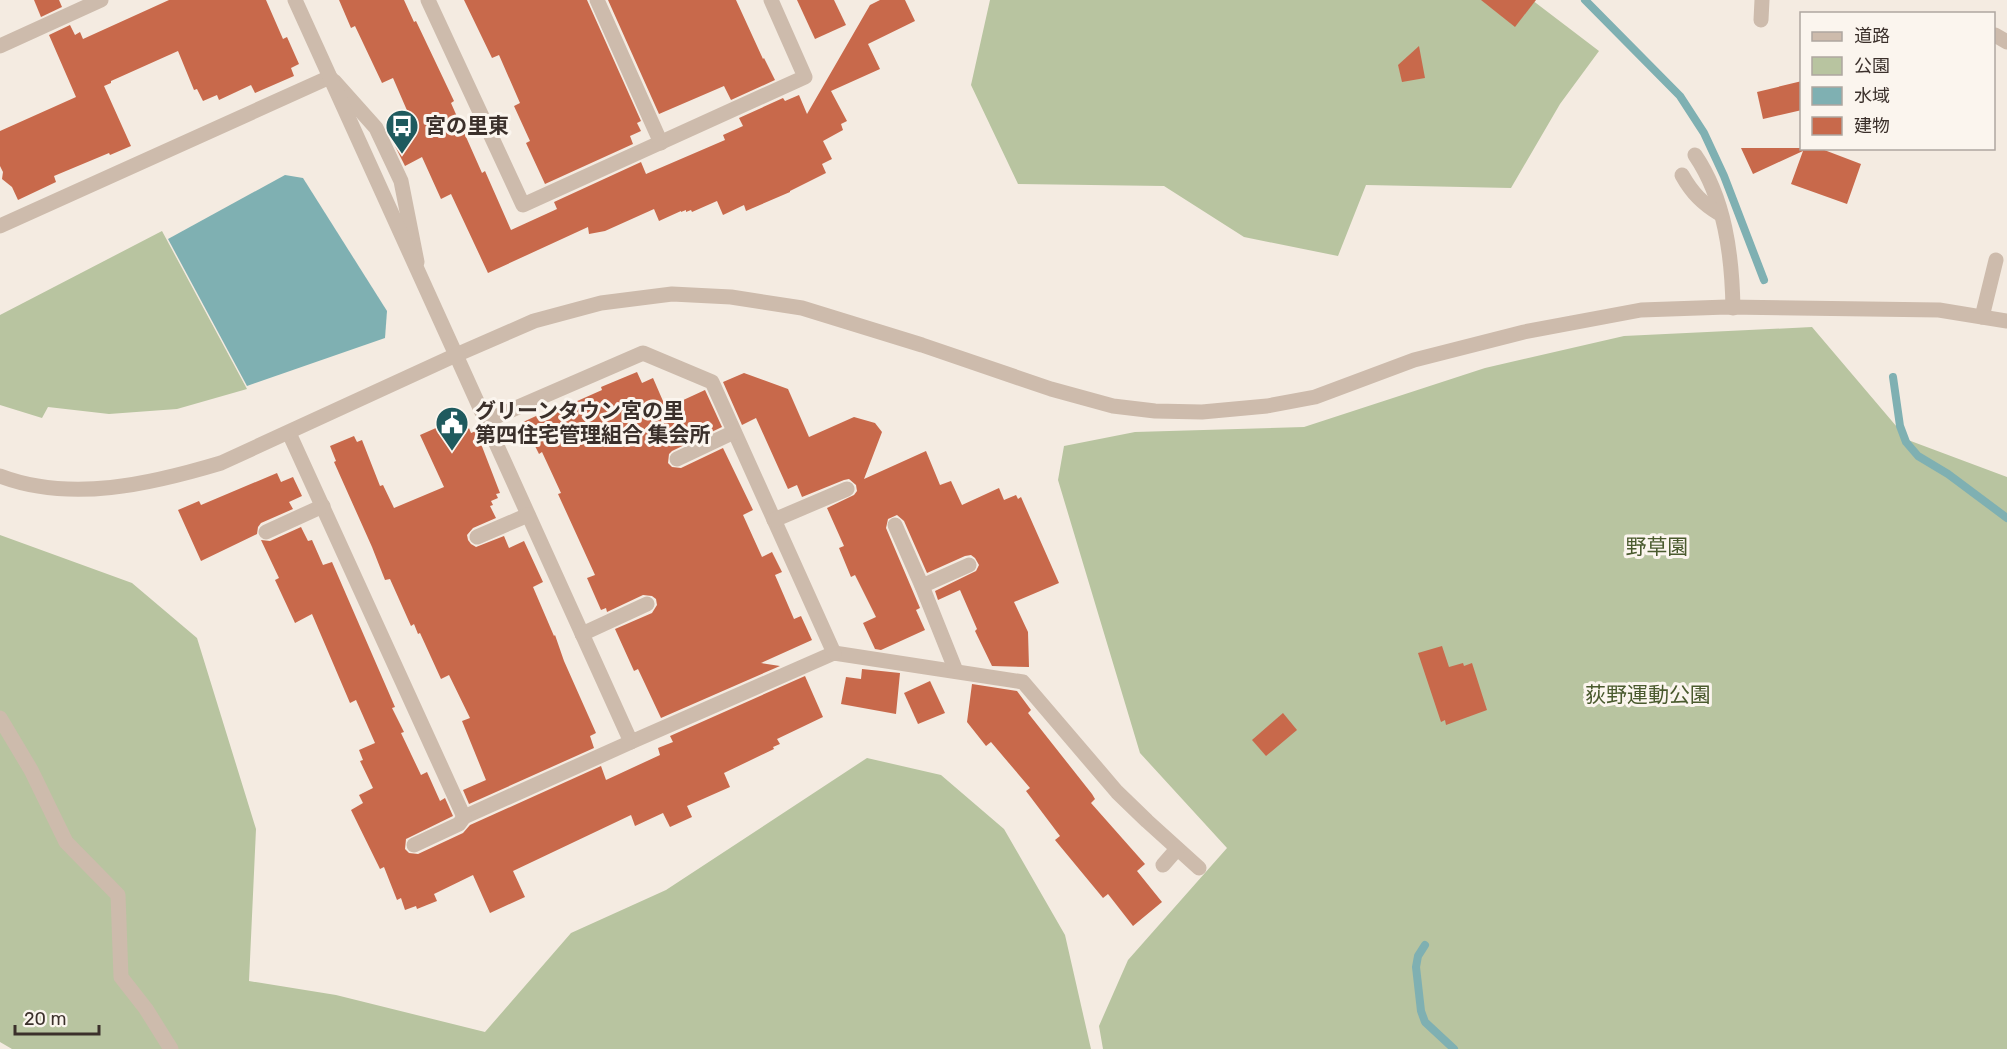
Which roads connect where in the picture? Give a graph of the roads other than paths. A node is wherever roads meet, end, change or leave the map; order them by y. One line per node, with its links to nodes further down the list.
1 (101, 0): 8 (street)
2 (295, 0): 9 (street)
3 (428, 0): 10 (street)
4 (597, 0): 10 (street)
5 (771, 0): 10 (street)
6 (1761, 0): 7 (street)
7 (1761, 20)
8 (0, 46)
9 (330, 77): 14 (street); 16 (street); 16 (street)
10 (661, 143)
11 (1695, 155): 13 (street)
12 (1682, 175): 13 (street)
13 (1720, 214): 17 (street)
14 (0, 225)
15 (1996, 260): 18 (street)
16 (418, 271): 20 (street)
17 (1733, 308): 18 (street); 20 (street)
18 (1982, 317): 19 (street)
19 (2007, 321)
20 (456, 355): 21 (street); 23 (street)
21 (486, 422): 22 (street); 28 (street)
22 (734, 432): 24 (street); 29 (street)
23 (289, 433): 25 (street); 27 (street)
24 (676, 459)
25 (0, 476)
26 (847, 489): 29 (street)
27 (323, 506): 31 (street); 41 (street)
28 (528, 515): 32 (street); 36 (street)
29 (774, 520): 37 (street)
30 (895, 525): 34 (street)
31 (266, 532)
32 (477, 537)
33 (969, 565): 34 (street)
34 (922, 586): 38 (street)
35 (647, 604): 36 (street)
36 (582, 634): 40 (street)
37 (834, 653): 38 (street); 40 (street)
38 (956, 671): 43 (street)
39 (0, 718): 46 (street)
40 (631, 742): 41 (street)
41 (464, 817): 42 (street)
42 (414, 845)
43 (1177, 849): 44 (street); 45 (street)
44 (1162, 865)
45 (1199, 868)
46 (171, 1049)

